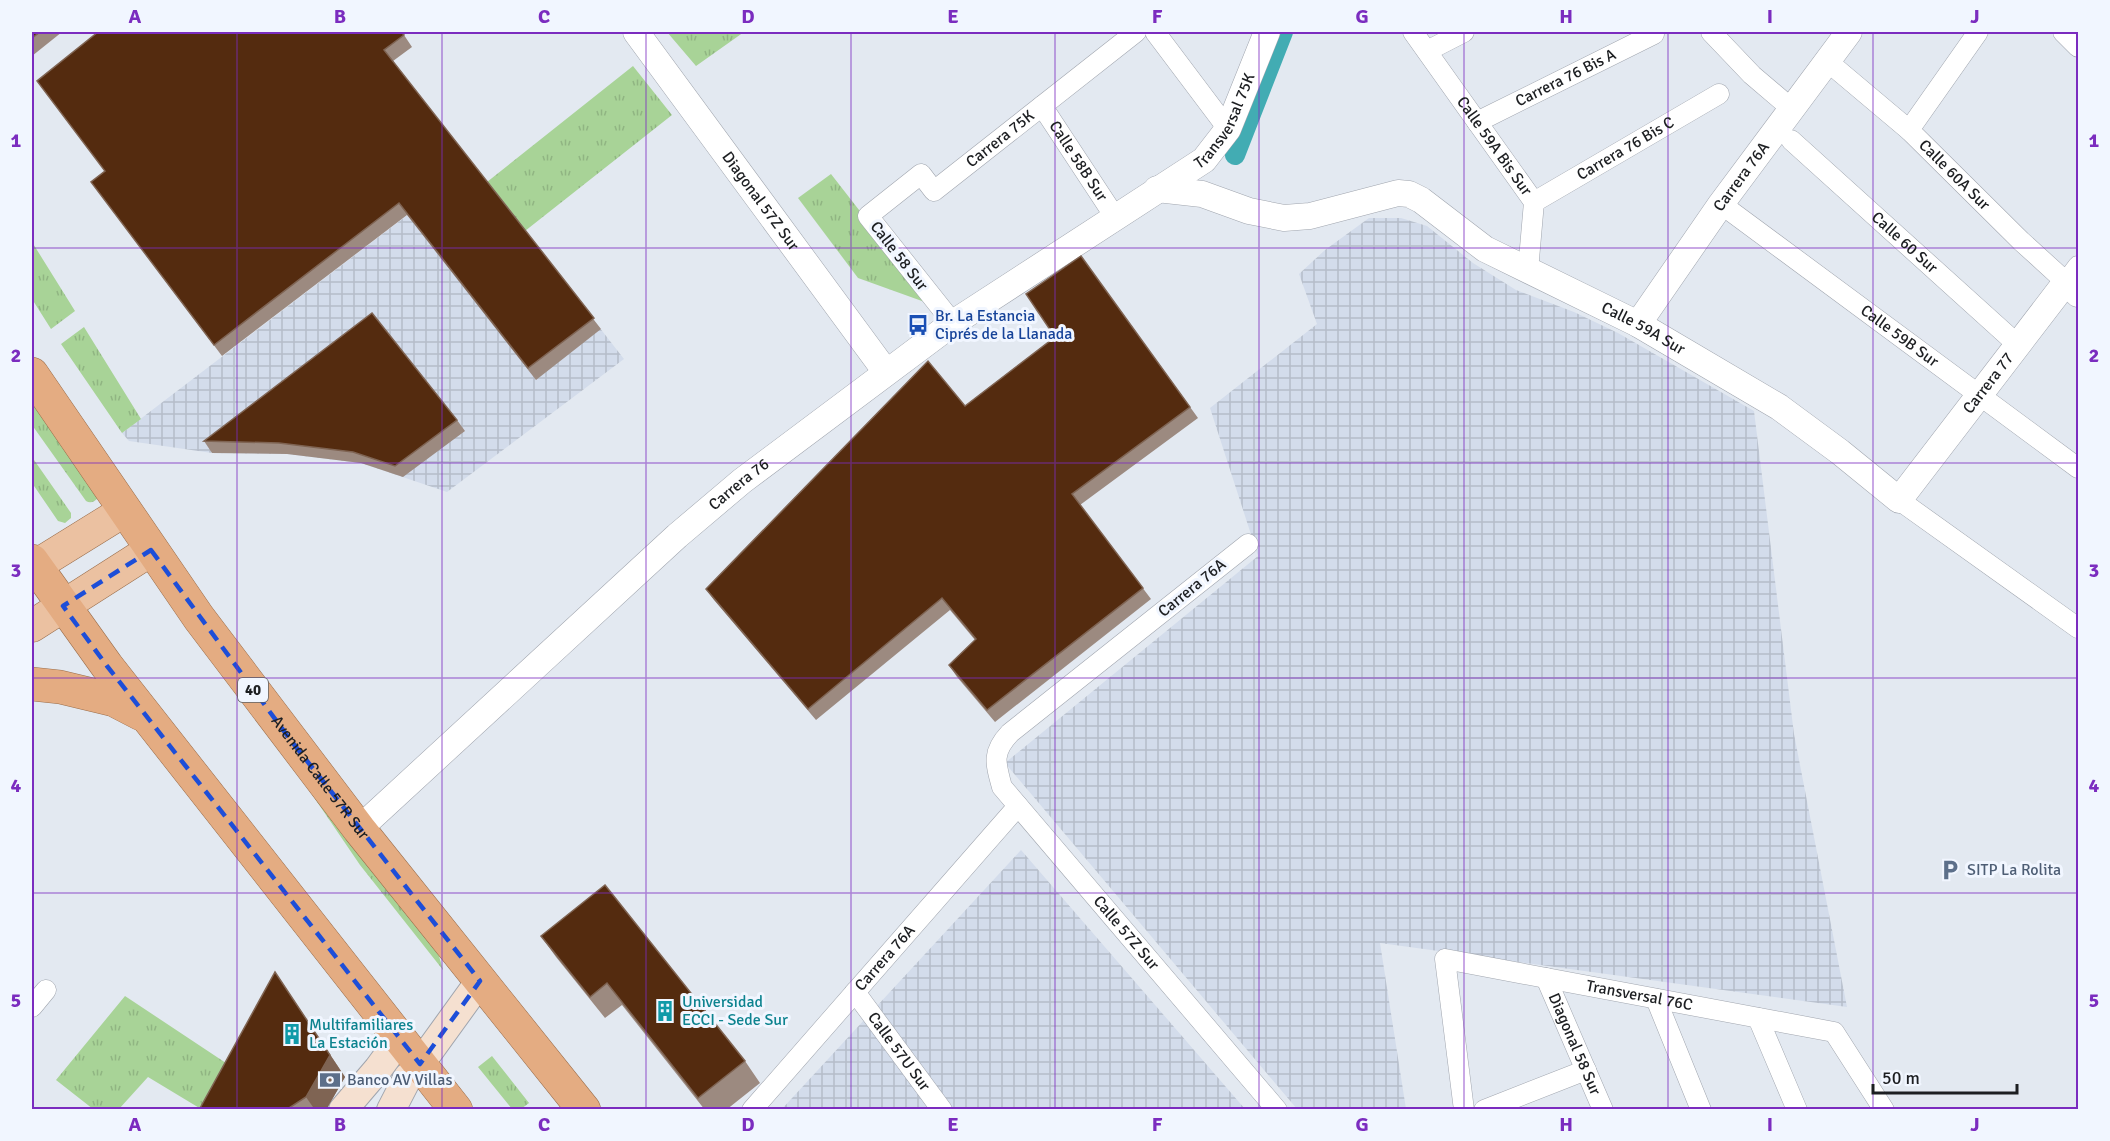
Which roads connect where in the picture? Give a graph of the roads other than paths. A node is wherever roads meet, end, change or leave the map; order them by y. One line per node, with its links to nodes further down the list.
1 (636, 32): 32 (street, Diagonal 57Z Sur)
2 (1136, 32): 16 (street, Carrera 75K)
3 (1155, 32): 19 (street)
4 (1267, 32): 19 (street, Transversal 75K)
5 (1413, 32): 13 (street, Calle 59A Bis Sur)
6 (1464, 32): 13 (street)
7 (1849, 32): 14 (street, Carrera 76A)
8 (1978, 32): 20 (street)
9 (2063, 32): 12 (street)
10 (1654, 34): 18 (street, Carrera 76 Bis A)
11 (1723, 36): 17 (street)
12 (2079, 47)
13 (1427, 51): 18 (street, Calle 59A Bis Sur)
14 (1827, 61): 17 (street, Carrera 76A); 20 (street, Calle 60A Sur)
15 (1719, 94): 23 (street, Carrera 76 Bis C)
16 (1042, 106): 25 (street, Carrera 75K); 26 (street, Calle 58B Sur)
17 (1792, 109): 24 (street, Carrera 76A)
18 (1477, 122): 23 (street, Calle 59A Bis Sur)
19 (1228, 129): 22 (street, Transversal 75K)
20 (1909, 130): 28 (street, Calle 60A Sur)
21 (1791, 140): 31 (street, Calle 60 Sur)
22 (1157, 189): 26 (street, Carrera 76); 27 (street, Calle 59A Sur)
23 (1534, 202): 27 (street, Calle 59A Bis Sur)
24 (1721, 204): 30 (street, Carrera 76A); 34 (street, Calle 59B Sur)
25 (868, 216): 29 (street, Calle 58 Sur)
26 (1114, 217): 29 (street, Carrera 76)
27 (1528, 271): 30 (street, Calle 59A Sur)
28 (2074, 281): 31 (street, Carrera 77)
29 (953, 323): 32 (street, Carrera 76)
30 (1638, 324): 36 (street, Calle 59A Sur)
31 (2018, 345): 34 (street, Carrera 77)
32 (885, 372): 48 (street, Carrera 76)
33 (32, 374): 37 (highway, Avenida Calle 57R Sur / 40)
34 (1979, 395): 35 (street, Calle 59B Sur); 36 (street, Carrera 77)
35 (2079, 468)
36 (1899, 500): 43 (street, Calle 59A Sur)
37 (124, 511): 39 (highway, Avenida Calle 57R Sur / 40); 40 (main road)
38 (1248, 544): 46 (street, Carrera 76A)
39 (151, 550): 41 (main road); 48 (highway, Avenida Calle 57R Sur / 40)
40 (32, 564): 41 (highway)
41 (63, 606): 42 (main road); 45 (highway)
42 (32, 626)
43 (2079, 628)
44 (32, 684): 45 (highway)
45 (148, 718): 56 (highway)
46 (998, 746): 47 (street, Calle 57Z Sur)
47 (1018, 806): 52 (street, Carrera 76A); 65 (street, Calle 57Z Sur)
48 (359, 829): 50 (highway, Avenida Calle 57R Sur / 40)
49 (1546, 978): 53 (street, Transversal 76C); 58 (street, Diagonal 58 Sur); 66 (street, Transversal 76C)
50 (480, 981): 57 (main road); 62 (highway, Avenida Calle 57R Sur / 40)
51 (46, 990): 54 (street)
52 (855, 992): 63 (street, Carrera 76A); 64 (street, Calle 57U Sur)
53 (1656, 999): 55 (street, Transversal 76C); 69 (street)
54 (32, 1007)
55 (1758, 1018): 70 (street); 71 (street, Transversal 76C)
56 (400, 1039): 57 (highway); 59 (main road)
57 (420, 1064): 60 (main road); 61 (highway)
58 (1587, 1070): 67 (street); 68 (street, Diagonal 58 Sur)
59 (343, 1110)
60 (391, 1110)
61 (456, 1110)
62 (584, 1110)
63 (752, 1110)
64 (942, 1110)
65 (1276, 1110)
66 (1464, 1110)
67 (1484, 1110)
68 (1603, 1110)
69 (1701, 1110)
70 (1797, 1110)
71 (1884, 1110)

